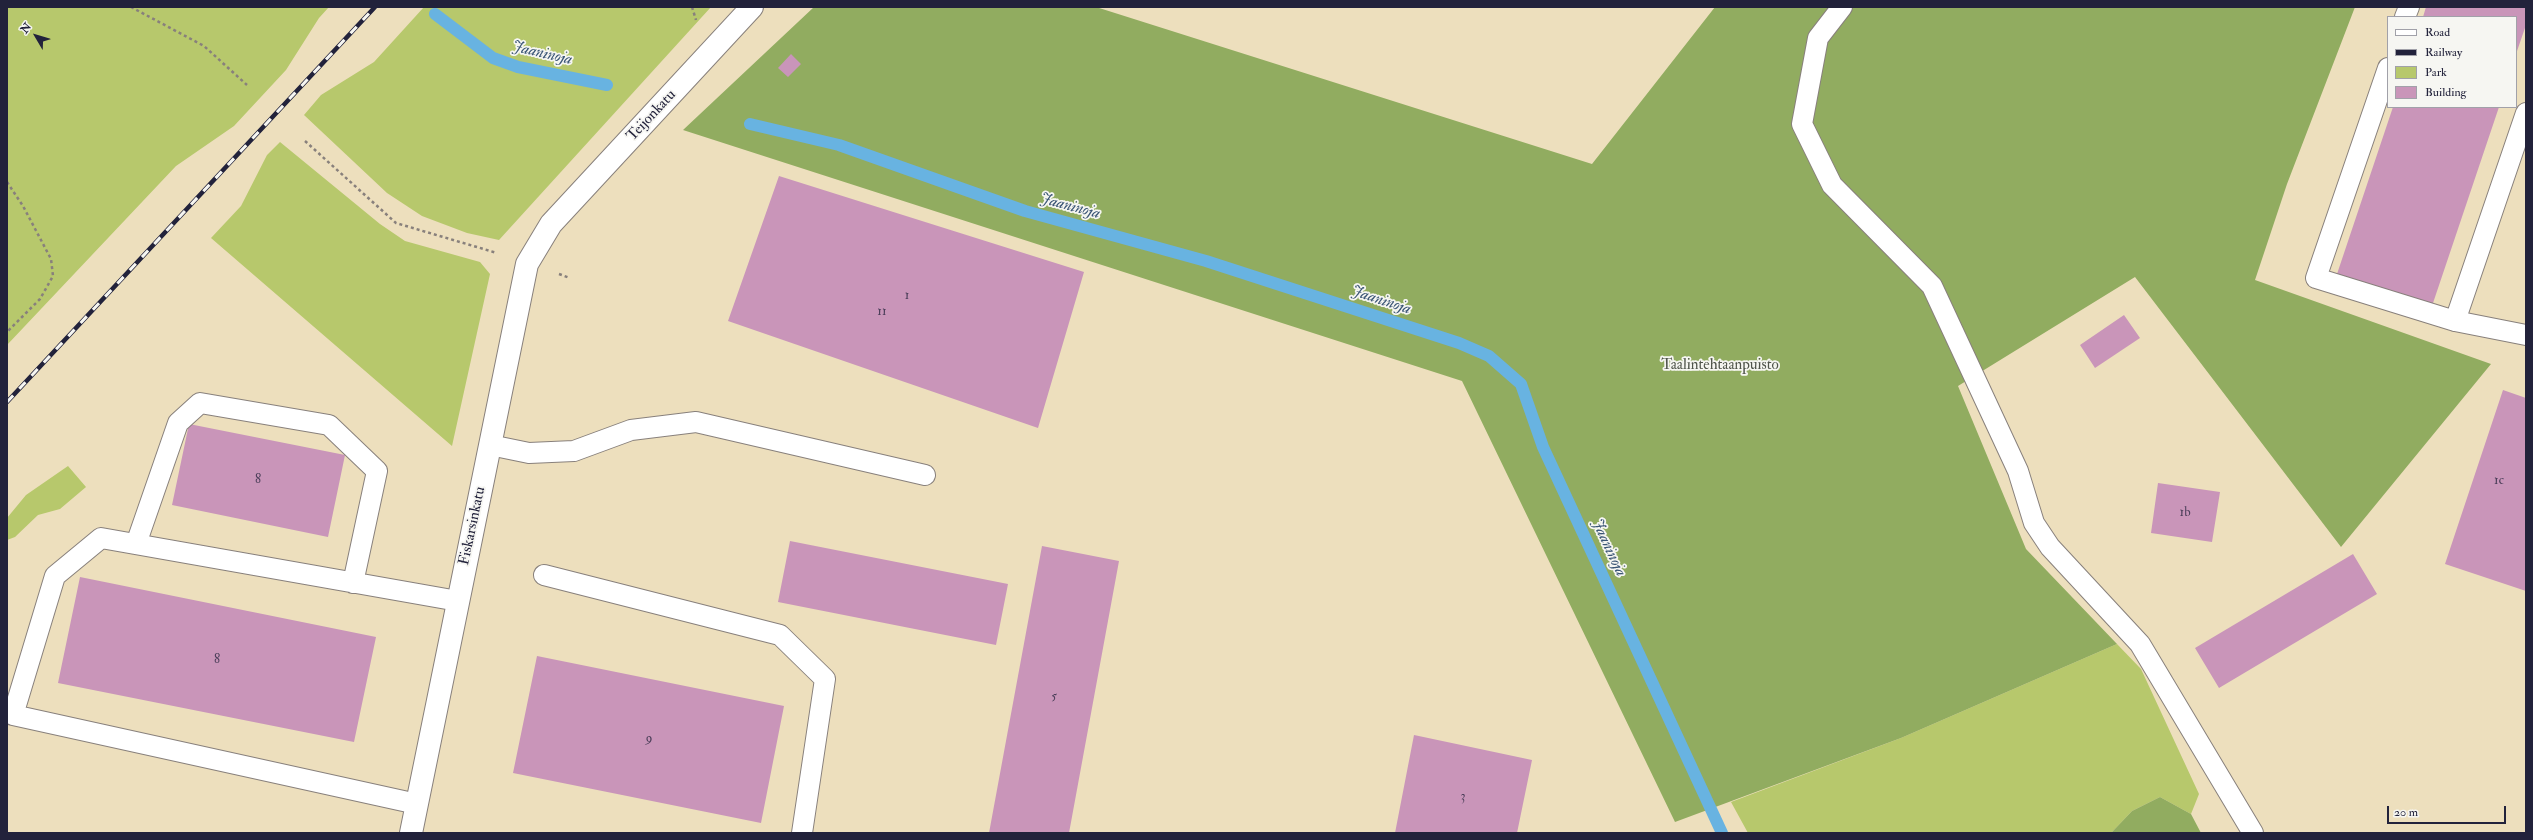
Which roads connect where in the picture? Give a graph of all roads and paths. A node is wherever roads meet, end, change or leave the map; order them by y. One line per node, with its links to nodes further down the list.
1 (131, 7): 5 (path)
2 (752, 7): 9 (street, Teijonkatu)
3 (1842, 7): 24 (lane)
4 (2387, 71): 12 (lane)
5 (247, 85)
6 (2526, 113): 12 (lane)
7 (305, 141): 10 (path)
8 (7, 182): 13 (path)
9 (551, 224): 10 (street, Fiskarsinkatu)
10 (527, 264): 11 (path); 15 (street, Fiskarsinkatu)
11 (570, 278)
12 (2455, 322): 14 (lane)
13 (7, 332)
14 (2526, 335)
15 (490, 445): 16 (lane); 20 (street, Fiskarsinkatu)
16 (925, 475)
17 (136, 544): 19 (lane); 19 (lane); 21 (lane)
18 (544, 575): 23 (lane)
19 (353, 583): 20 (lane)
20 (458, 601): 21 (street, Fiskarsinkatu)
21 (417, 804): 22 (street, Fiskarsinkatu)
22 (411, 833)
23 (802, 833)
24 (2253, 833)

